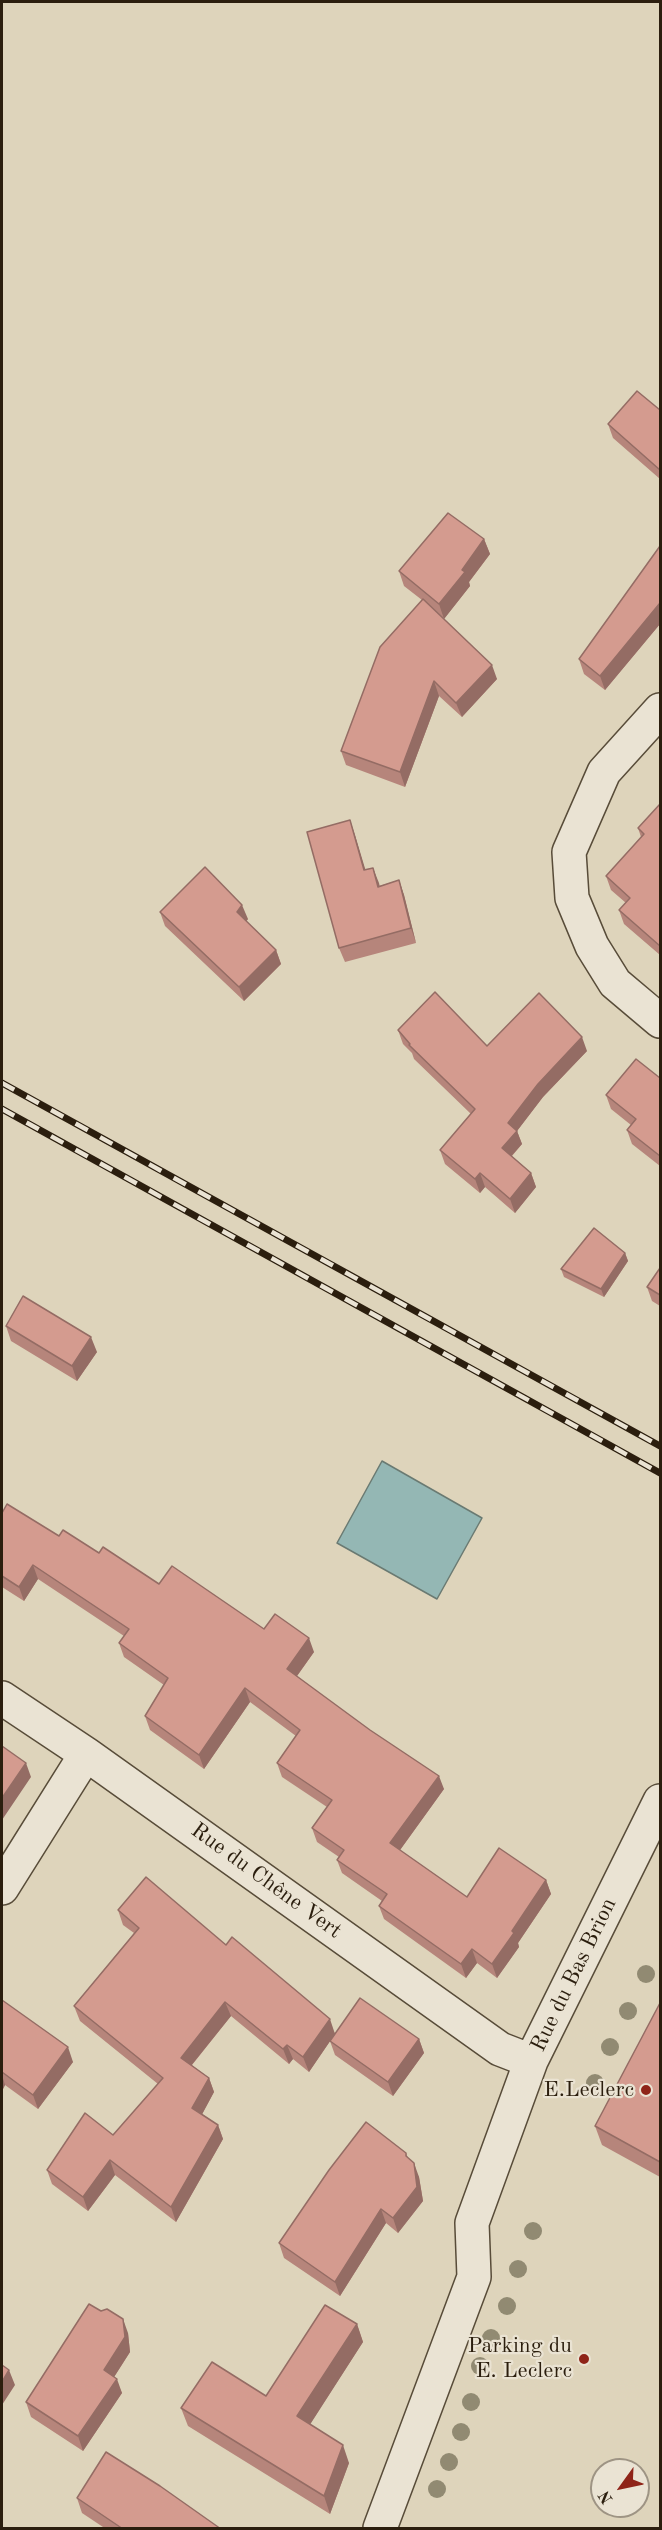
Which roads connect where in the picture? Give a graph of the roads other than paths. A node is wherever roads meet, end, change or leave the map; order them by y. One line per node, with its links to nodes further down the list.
1 (660, 710): 2 (street)
2 (660, 1021)
3 (2, 1698): 4 (street, Rue du Chêne Vert)
4 (86, 1754): 6 (street); 7 (street, Rue du Chêne Vert)
5 (660, 1801): 7 (street, Rue du Bas Brion)
6 (2, 1888)
7 (531, 2061): 8 (street, Rue du Bas Brion)
8 (380, 2529)

